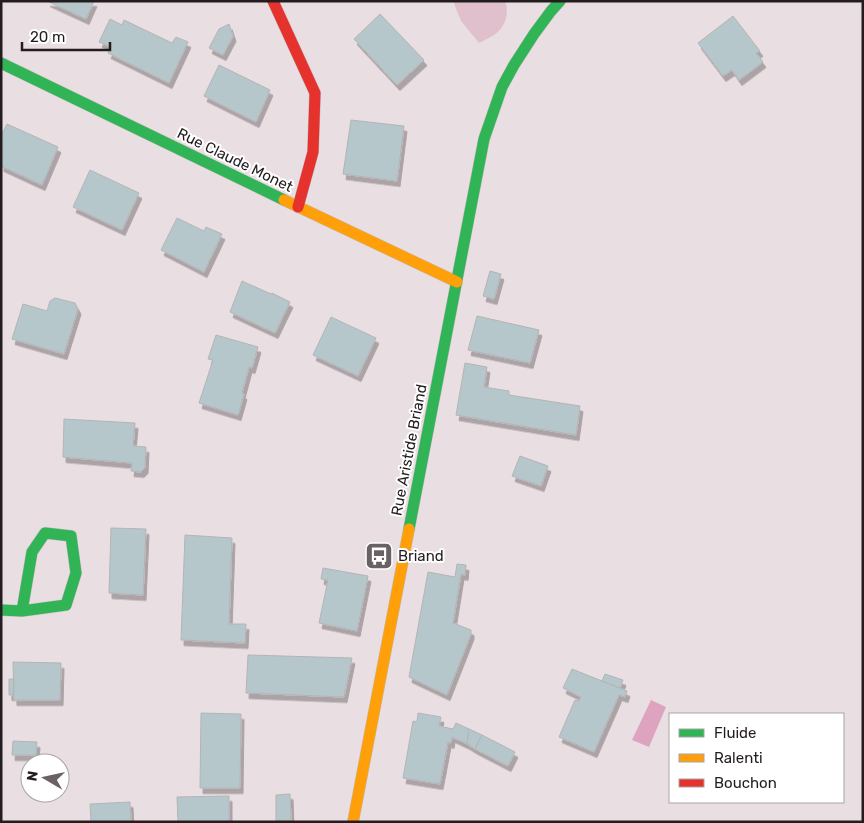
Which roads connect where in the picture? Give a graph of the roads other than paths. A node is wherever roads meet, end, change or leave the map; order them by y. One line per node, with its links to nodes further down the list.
1 (273, 1): 5 (street)
2 (560, 1): 3 (street, Rue Aristide Briand)
3 (553, 6): 6 (street, Rue Aristide Briand)
4 (1, 63): 5 (street, Rue Claude Monet)
5 (298, 207): 6 (street, Rue Claude Monet)
6 (457, 282): 9 (street, Rue Aristide Briand)
7 (1, 610): 8 (street)
8 (22, 611): 8 (street)
9 (353, 822)

